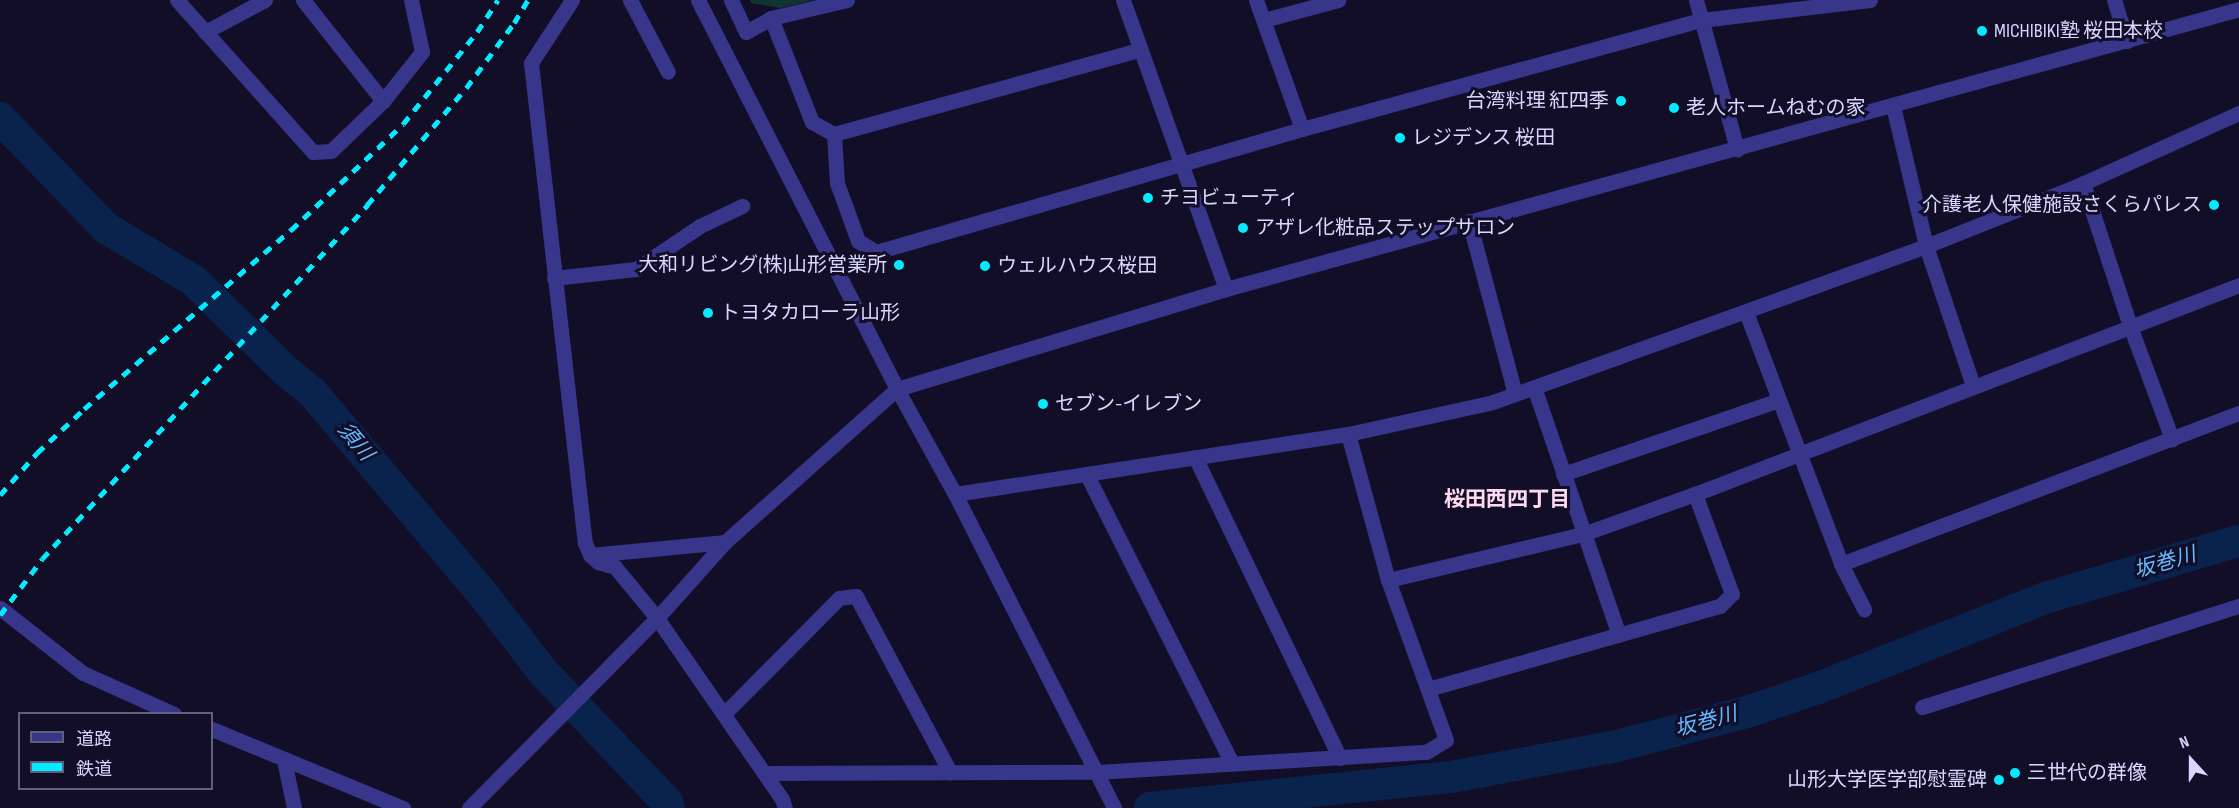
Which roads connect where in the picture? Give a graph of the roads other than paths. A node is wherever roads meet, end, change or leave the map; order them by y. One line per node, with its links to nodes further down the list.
1 (177, 0): 20 (street)
2 (265, 0): 20 (street)
3 (303, 0): 24 (street)
4 (411, 0): 24 (street)
5 (572, 0): 35 (street)
6 (630, 0): 23 (street)
7 (698, 0): 42 (street)
8 (731, 0): 17 (street)
9 (847, 0): 17 (street)
10 (1123, 0): 22 (street)
11 (1257, 0): 18 (street)
12 (1338, 0): 18 (street)
13 (1696, 0): 19 (street)
14 (2114, 0): 21 (street)
15 (1865, 1): 19 (street)
16 (2239, 9): 21 (street)
17 (771, 18): 28 (street)
18 (1264, 20): 27 (street)
19 (1701, 20): 27 (street); 29 (street)
20 (205, 32): 24 (street)
21 (2127, 41): 25 (street)
22 (1140, 50): 28 (street); 30 (street)
23 (668, 72)
24 (383, 101)
25 (1893, 106): 29 (street); 34 (street)
26 (2239, 113): 31 (street)
27 (1302, 129): 30 (street)
28 (834, 134): 30 (street)
29 (1737, 149): 33 (street)
30 (1180, 165): 37 (street)
31 (2083, 183): 34 (street); 39 (street)
32 (742, 206): 35 (street)
33 (1469, 221): 37 (street); 43 (street)
34 (1926, 246): 38 (street); 40 (street)
35 (555, 278): 56 (street)
36 (2239, 285): 39 (street)
37 (1226, 289): 42 (street)
38 (1746, 312): 41 (street); 44 (street)
39 (2130, 326): 40 (street); 47 (street)
40 (1973, 386): 48 (street)
41 (1534, 387): 43 (street); 50 (street)
42 (897, 389): 52 (street); 55 (street)
43 (1515, 394): 46 (street)
44 (1779, 400): 48 (street); 50 (street)
45 (2239, 413): 47 (street)
46 (1348, 434): 49 (street); 58 (street)
47 (2172, 439): 57 (street)
48 (1799, 453): 53 (street); 57 (street)
49 (1195, 457): 51 (street); 69 (street)
50 (1563, 474): 54 (street)
51 (1087, 475): 52 (street); 71 (street)
52 (955, 494): 73 (street)
53 (1695, 494): 54 (street); 63 (street)
54 (1583, 534): 58 (street); 63 (street)
55 (725, 543): 56 (street); 62 (street)
56 (590, 555): 62 (street)
57 (1841, 564): 61 (street)
58 (1388, 579): 64 (street)
59 (2239, 606): 65 (street)
60 (0, 608): 66 (street)
61 (1864, 609)
62 (657, 618): 67 (street); 78 (street)
63 (1619, 635): 64 (street)
64 (1428, 689): 69 (street)
65 (1922, 707)
66 (170, 712)
67 (724, 714): 72 (street); 74 (street)
68 (213, 729): 70 (street)
69 (1340, 758): 71 (street)
70 (284, 760): 76 (street); 77 (street)
71 (1232, 763): 73 (street)
72 (950, 772): 73 (street); 74 (street)
73 (1097, 772): 79 (street)
74 (764, 773): 75 (street)
75 (784, 803)
76 (294, 808)
77 (403, 808)
78 (469, 808)
79 (1114, 808)

